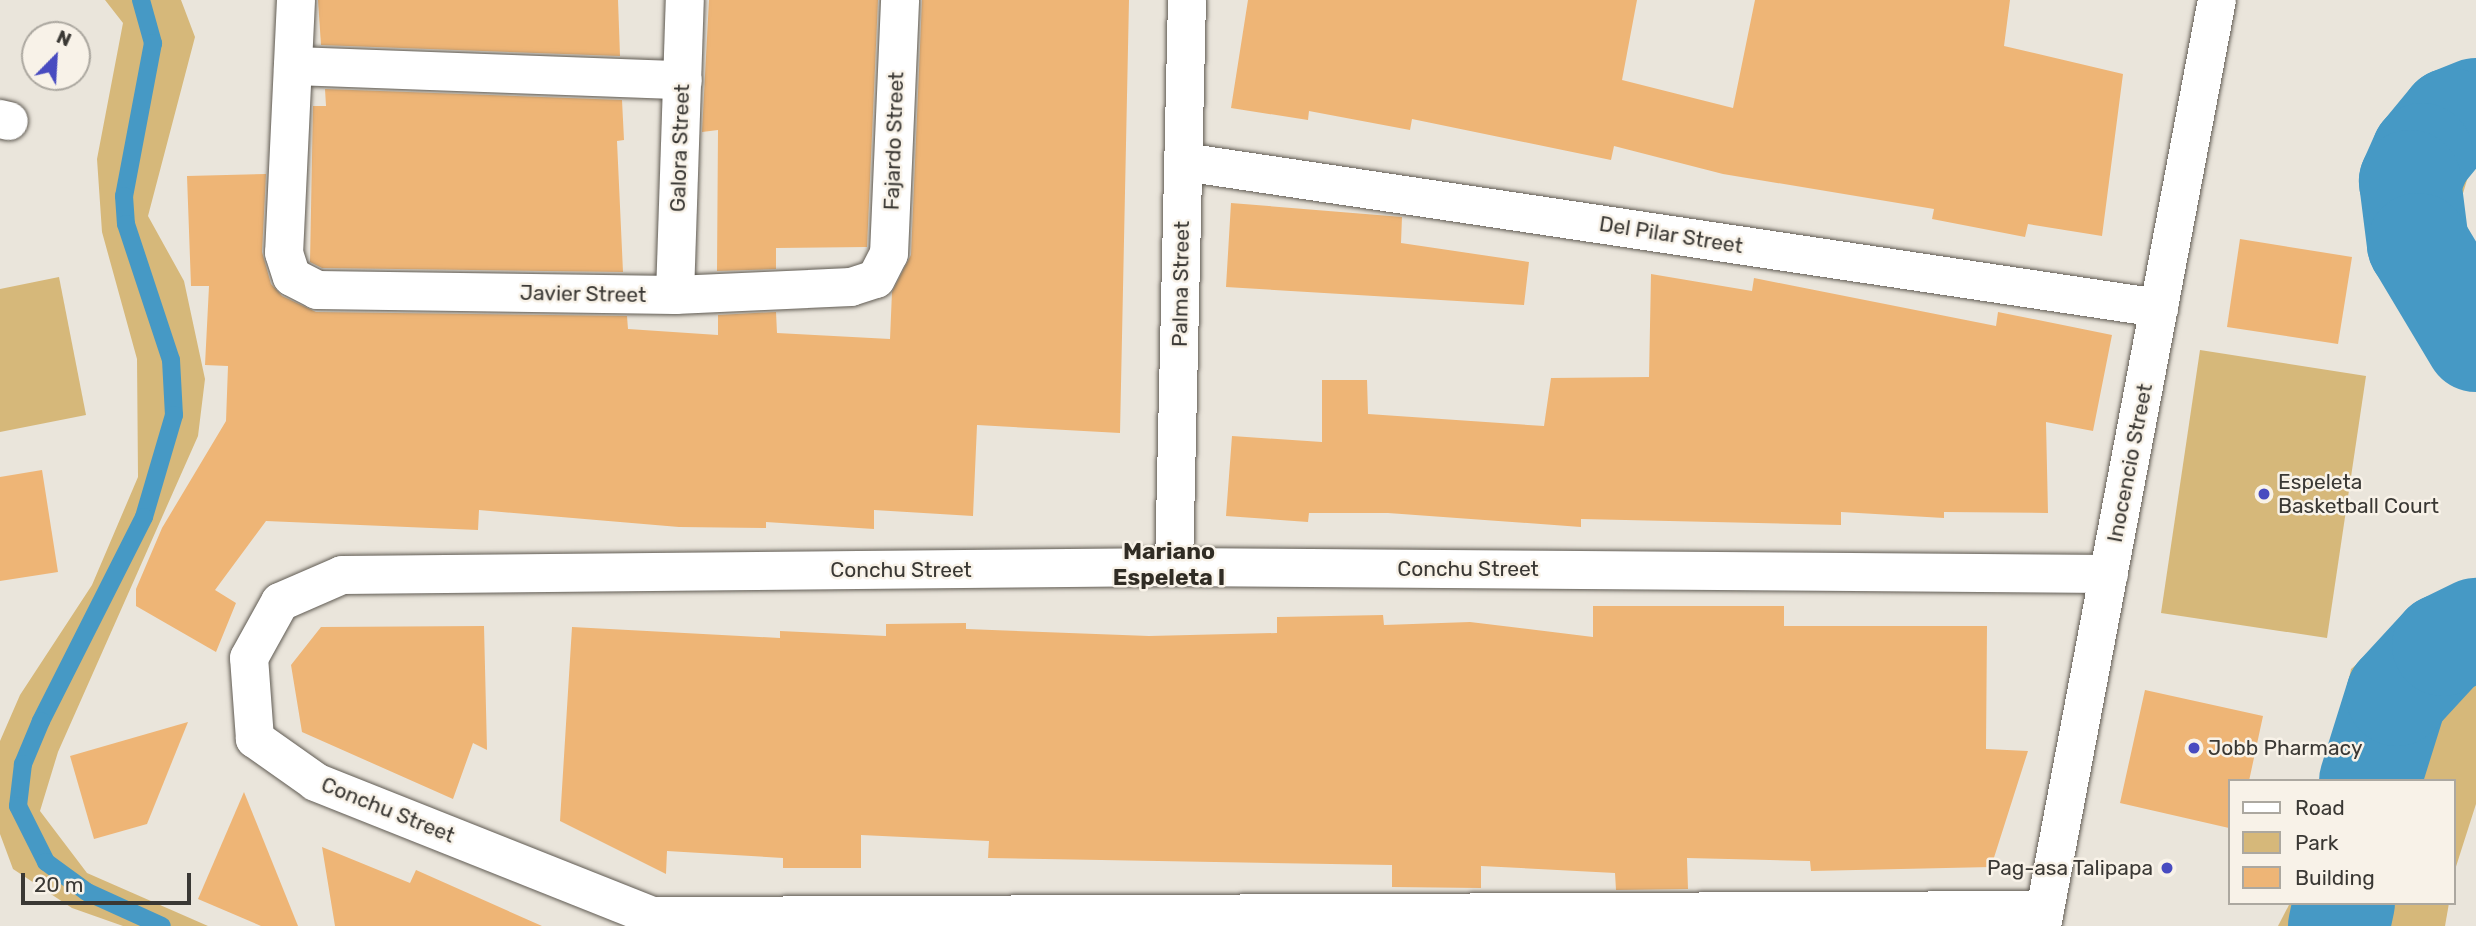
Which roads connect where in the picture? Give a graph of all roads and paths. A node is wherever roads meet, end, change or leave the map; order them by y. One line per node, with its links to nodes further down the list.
1 (296, 0): 6 (street)
2 (685, 0): 7 (street, Galora Street)
3 (900, 0): 9 (street, Fajardo Street)
4 (1187, 0): 8 (street, Palma Street)
5 (2217, 0): 11 (street, Inocencio Street)
6 (293, 66): 7 (street); 10 (street, Javier Street)
7 (683, 80): 10 (street, Galora Street)
8 (1184, 162): 11 (street, Del Pilar Street); 12 (street, Palma Street)
9 (876, 279): 10 (street, Javier Street)
10 (674, 295)
11 (2159, 308): 13 (street, Inocencio Street)
12 (1174, 567): 13 (street, Conchu Street); 15 (street, Conchu Street)
13 (2109, 574): 14 (street, Inocencio Street)
14 (2043, 918): 15 (street)
15 (652, 921)

